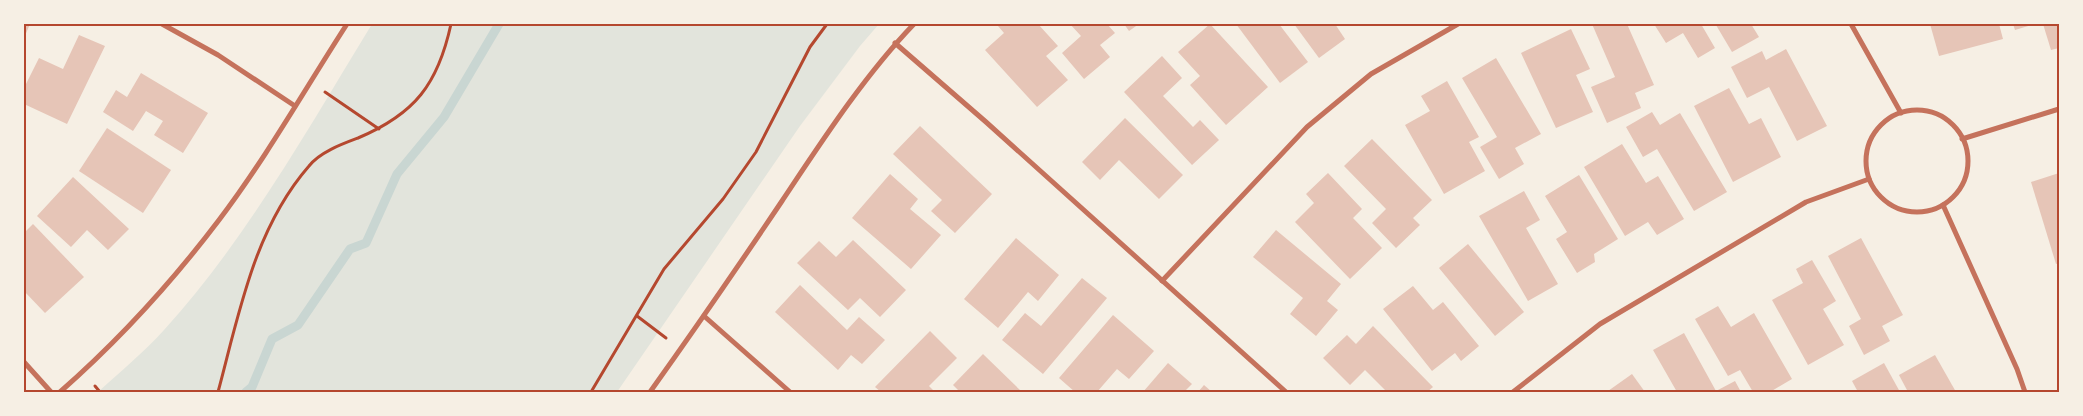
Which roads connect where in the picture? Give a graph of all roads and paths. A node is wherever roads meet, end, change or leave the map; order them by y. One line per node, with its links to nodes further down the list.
1 (162, 24): 10 (street)
2 (347, 24): 9 (street)
3 (451, 24): 13 (path)
4 (827, 24): 18 (path)
5 (914, 24): 8 (street)
6 (1458, 24): 17 (street)
7 (1851, 24): 12 (street)
8 (895, 44): 17 (street); 19 (street)
9 (310, 82): 10 (street); 13 (path)
10 (296, 106): 23 (street)
11 (2059, 110): 14 (street)
12 (1901, 113): 14 (street); 15 (street)
13 (379, 129): 24 (path)
14 (1962, 139): 16 (street)
15 (1869, 179): 16 (street); 29 (street)
16 (1944, 205): 30 (street)
17 (1162, 281): 28 (street)
18 (636, 316): 20 (path); 25 (path)
19 (704, 316): 20 (street); 27 (street)
20 (680, 349): 26 (street)
21 (24, 362): 22 (street)
22 (51, 392)
23 (60, 392)
24 (218, 392)
25 (591, 392)
26 (650, 392)
27 (790, 392)
28 (1286, 392)
29 (1513, 392)
30 (2024, 392)

